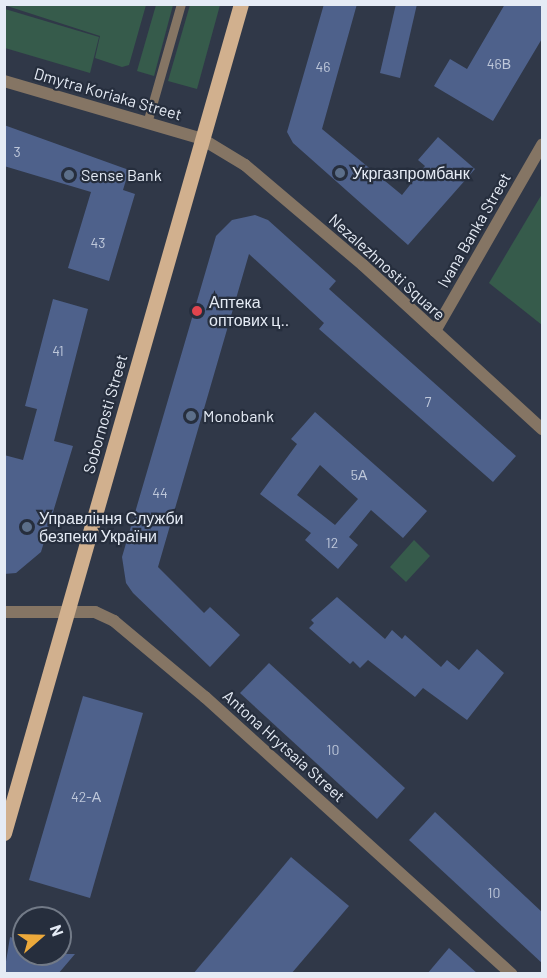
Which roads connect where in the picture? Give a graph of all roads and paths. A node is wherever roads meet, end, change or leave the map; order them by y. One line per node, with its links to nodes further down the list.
1 (181, 4): 4 (lane)
2 (241, 4): 5 (main road, Sobornosti Street)
3 (4, 81): 4 (street, Dmytra Koriaka Street)
4 (147, 123): 5 (street, Dmytra Koriaka Street)
5 (202, 139): 7 (street, Nezalezhnosti Square); 9 (main road, Sobornosti Street)
6 (543, 145): 7 (street, Ivana Banka Street)
7 (435, 331): 8 (street, Nezalezhnosti Square)
8 (543, 429)
9 (68, 609): 10 (street, Antona Hrytsaia Street); 11 (main road, Sobornosti Street); 12 (street, Antona Hrytsaia Street)
10 (4, 612)
11 (4, 833)
12 (512, 974)

